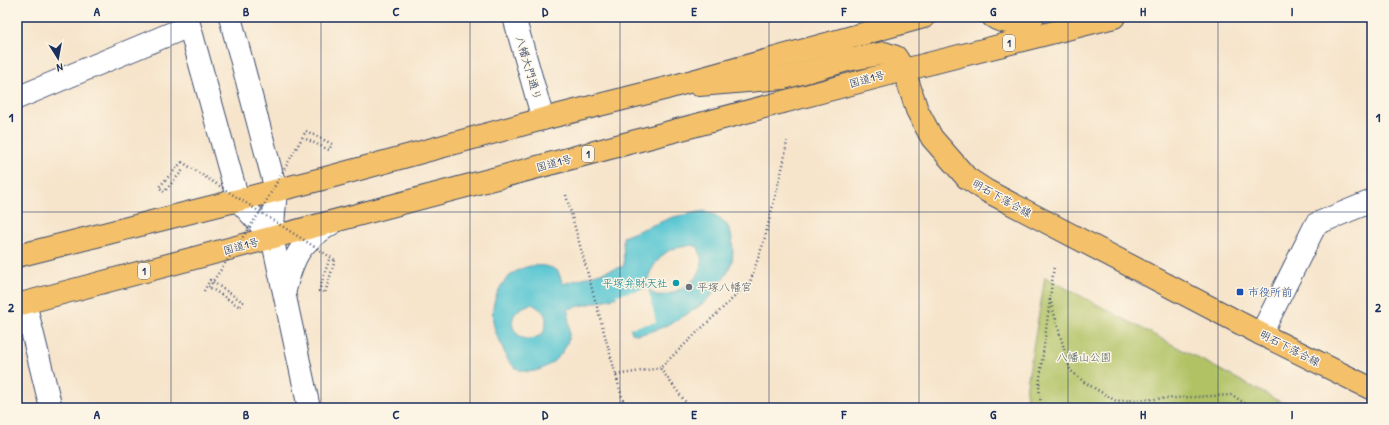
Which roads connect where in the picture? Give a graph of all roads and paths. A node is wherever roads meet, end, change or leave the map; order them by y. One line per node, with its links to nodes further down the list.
1 (230, 17): 15 (street)
2 (514, 17): 11 (street, 八幡大門通り)
3 (924, 17): 9 (main road)
4 (993, 17): 5 (main road)
5 (1033, 17)
6 (1114, 17): 8 (main road, 国道1号 / 1)
7 (188, 21): 10 (street); 17 (street)
8 (904, 70): 9 (main road, 明石下落合線); 20 (main road, 国道1号 / 1); 29 (main road, 明石下落合線)
9 (668, 88): 11 (main road)
10 (17, 98)
11 (544, 119): 15 (main road)
12 (306, 139): 19 (path, bridge)
13 (787, 141): 30 (path)
14 (183, 170): 19 (path, bridge)
15 (276, 190): 17 (main road); 21 (street)
16 (566, 195): 31 (path)
17 (238, 200): 21 (street); 22 (main road)
18 (1372, 201): 29 (street)
19 (260, 212): 23 (path, bridge); 25 (path, bridge)
20 (336, 221): 21 (main road, 国道1号 / 1); 26 (street)
21 (272, 237): 26 (street); 28 (main road, 国道1号 / 1)
22 (17, 256)
23 (328, 260)
24 (1054, 266): 27 (path)
25 (204, 291)
26 (284, 292): 34 (street)
27 (1050, 299): 37 (path); 38 (path)
28 (21, 304): 33 (street)
29 (1261, 334): 32 (main road, 明石下落合線)
30 (660, 368): 31 (path); 36 (path)
31 (616, 375): 35 (path)
32 (1372, 389)
33 (52, 408)
34 (309, 408)
35 (625, 408)
36 (690, 408)
37 (1041, 408)
38 (1252, 408)

